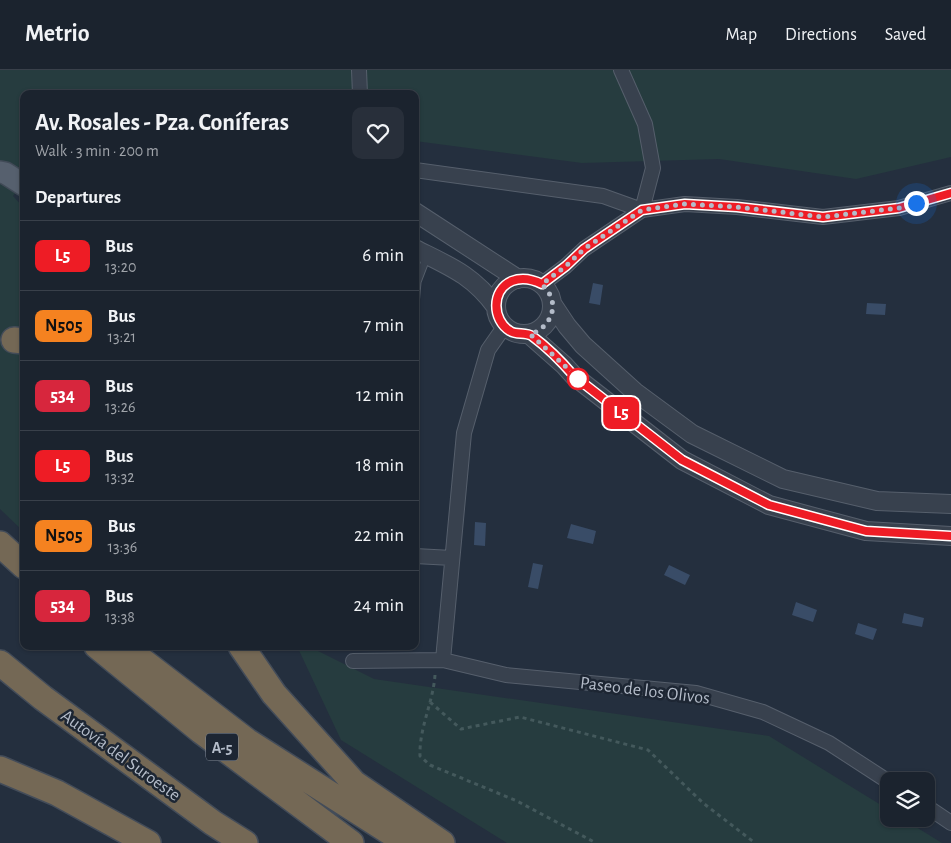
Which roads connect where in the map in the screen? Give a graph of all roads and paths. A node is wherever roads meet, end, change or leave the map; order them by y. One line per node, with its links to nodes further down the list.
1 (359, 70): 3 (street)
2 (621, 70): 8 (street)
3 (360, 90)
4 (419, 171): 8 (street)
5 (0, 172): 6 (main road)
6 (20, 182)
7 (951, 193): 8 (street)
8 (642, 210): 13 (street)
9 (419, 215): 12 (street)
10 (421, 252): 11 (lane); 15 (street)
11 (419, 267)
12 (518, 278): 13 (street); 15 (street)
13 (542, 284): 14 (street)
14 (552, 305): 17 (street); 18 (street)
15 (496, 307): 16 (street)
16 (504, 327): 17 (street); 24 (street)
17 (530, 334): 19 (street)
18 (951, 504)
19 (951, 536)
20 (0, 538): 22 (highway)
21 (0, 544): 25 (highway)
22 (20, 551)
23 (419, 556): 24 (street)
24 (452, 558): 31 (street)
25 (20, 562)
26 (0, 566): 27 (highway)
27 (20, 583)
28 (103, 650): 41 (highway, A-5)
29 (128, 650): 42 (highway)
30 (244, 650): 43 (highway)
31 (443, 660): 32 (street, Paseo de los Olivos); 34 (path); 36 (street, Paseo de los Olivos)
32 (353, 661)
33 (0, 663): 40 (highway, Autovía del Suroeste)
34 (430, 702): 44 (path); 45 (path)
35 (0, 769): 39 (highway)
36 (880, 776)
37 (935, 812): 38 (street)
38 (951, 823)
39 (148, 843)
40 (245, 843)
41 (351, 843)
42 (407, 843)
43 (442, 843)
44 (596, 843)
45 (755, 843)

